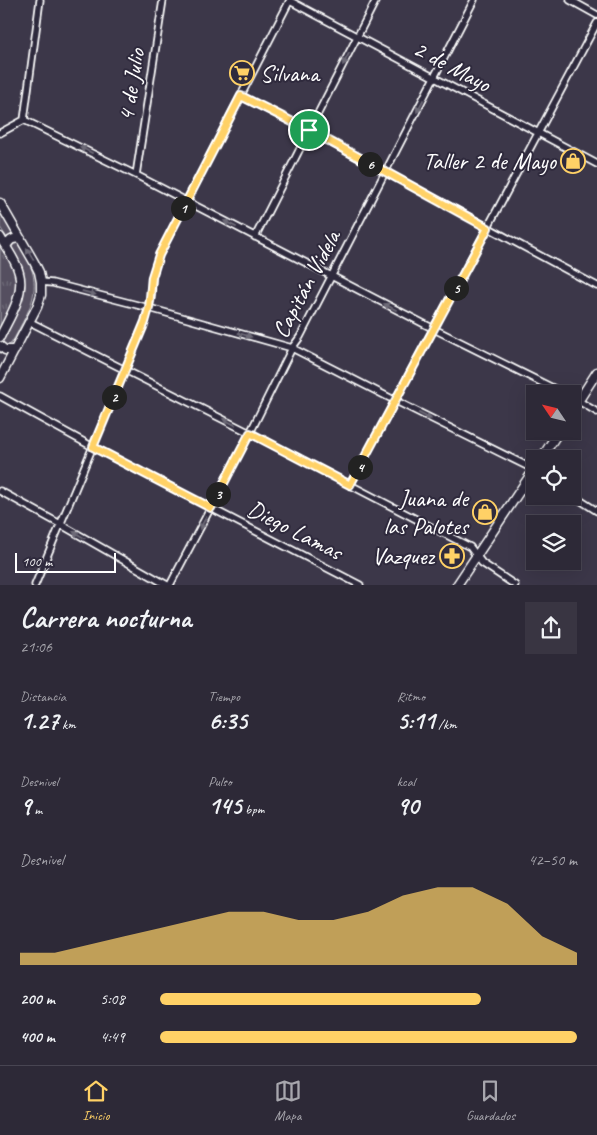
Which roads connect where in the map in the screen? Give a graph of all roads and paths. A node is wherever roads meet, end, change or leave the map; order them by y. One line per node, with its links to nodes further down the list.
1 (40, 0): 12 (street)
2 (163, 0): 18 (street, 4 de Julio)
3 (290, 0): 9 (street, 2 de Mayo); 11 (street)
4 (376, 0): 9 (street)
5 (474, 0): 10 (street, Capitán Videla)
6 (570, 0): 7 (street)
7 (597, 15)
8 (597, 23): 15 (street)
9 (358, 36): 10 (street, 2 de Mayo); 13 (street, one-way to 13)
10 (435, 78): 15 (street, 2 de Mayo); 17 (street, Capitán Videla, one-way to 17)
11 (241, 96): 13 (street); 19 (street)
12 (24, 120): 14 (street); 18 (street, one-way to 12)
13 (309, 130): 17 (street); 23 (street)
14 (0, 133)
15 (538, 133): 16 (street, 2 de Mayo); 21 (street)
16 (597, 164)
17 (386, 172): 21 (street); 26 (street, Capitán Videla)
18 (136, 175): 19 (street)
19 (186, 202): 23 (street, one-way to 19); 29 (street)
20 (0, 203): 24 (street)
21 (488, 228): 28 (street); 31 (street)
22 (0, 237): 25 (street)
23 (255, 237): 26 (street)
24 (21, 239): 25 (street); 27 (street, one-way to 24)
25 (6, 247): 32 (street)
26 (332, 277): 31 (street, one-way to 26); 34 (street, Capitán Videla)
27 (41, 282): 29 (street, one-way to 29); 30 (street)
28 (597, 286)
29 (149, 308): 34 (street, one-way to 34); 36 (street)
30 (30, 322): 35 (street); 36 (street)
31 (434, 329): 39 (street); 42 (street)
32 (0, 337)
33 (0, 346): 35 (street)
34 (292, 348): 42 (street); 45 (street, Capitán Videla)
35 (15, 350): 38 (street)
36 (125, 369): 45 (street, one-way to 36); 46 (street)
37 (597, 372): 40 (street)
38 (0, 378)
39 (547, 385)
40 (581, 393)
41 (0, 396): 46 (street, Diego Lamas)
42 (396, 401): 47 (street, one-way to 47); 49 (street)
43 (581, 402): 44 (street)
44 (597, 412)
45 (250, 433): 49 (street); 52 (street, Capitán Videla)
46 (93, 447): 52 (street, Diego Lamas); 54 (street)
47 (526, 465)
48 (526, 482): 55 (street)
49 (350, 485): 55 (street)
50 (0, 491): 54 (street)
51 (581, 501): 53 (street)
52 (211, 508): 57 (street, Capitán Videla, one-way to 57); 58 (street, Diego Lamas)
53 (597, 511)
54 (60, 524): 56 (street); 57 (street, one-way to 54)
55 (476, 557): 59 (street); 60 (street)
56 (35, 585)
57 (168, 585)
58 (360, 585)
59 (457, 585)
60 (515, 585)

